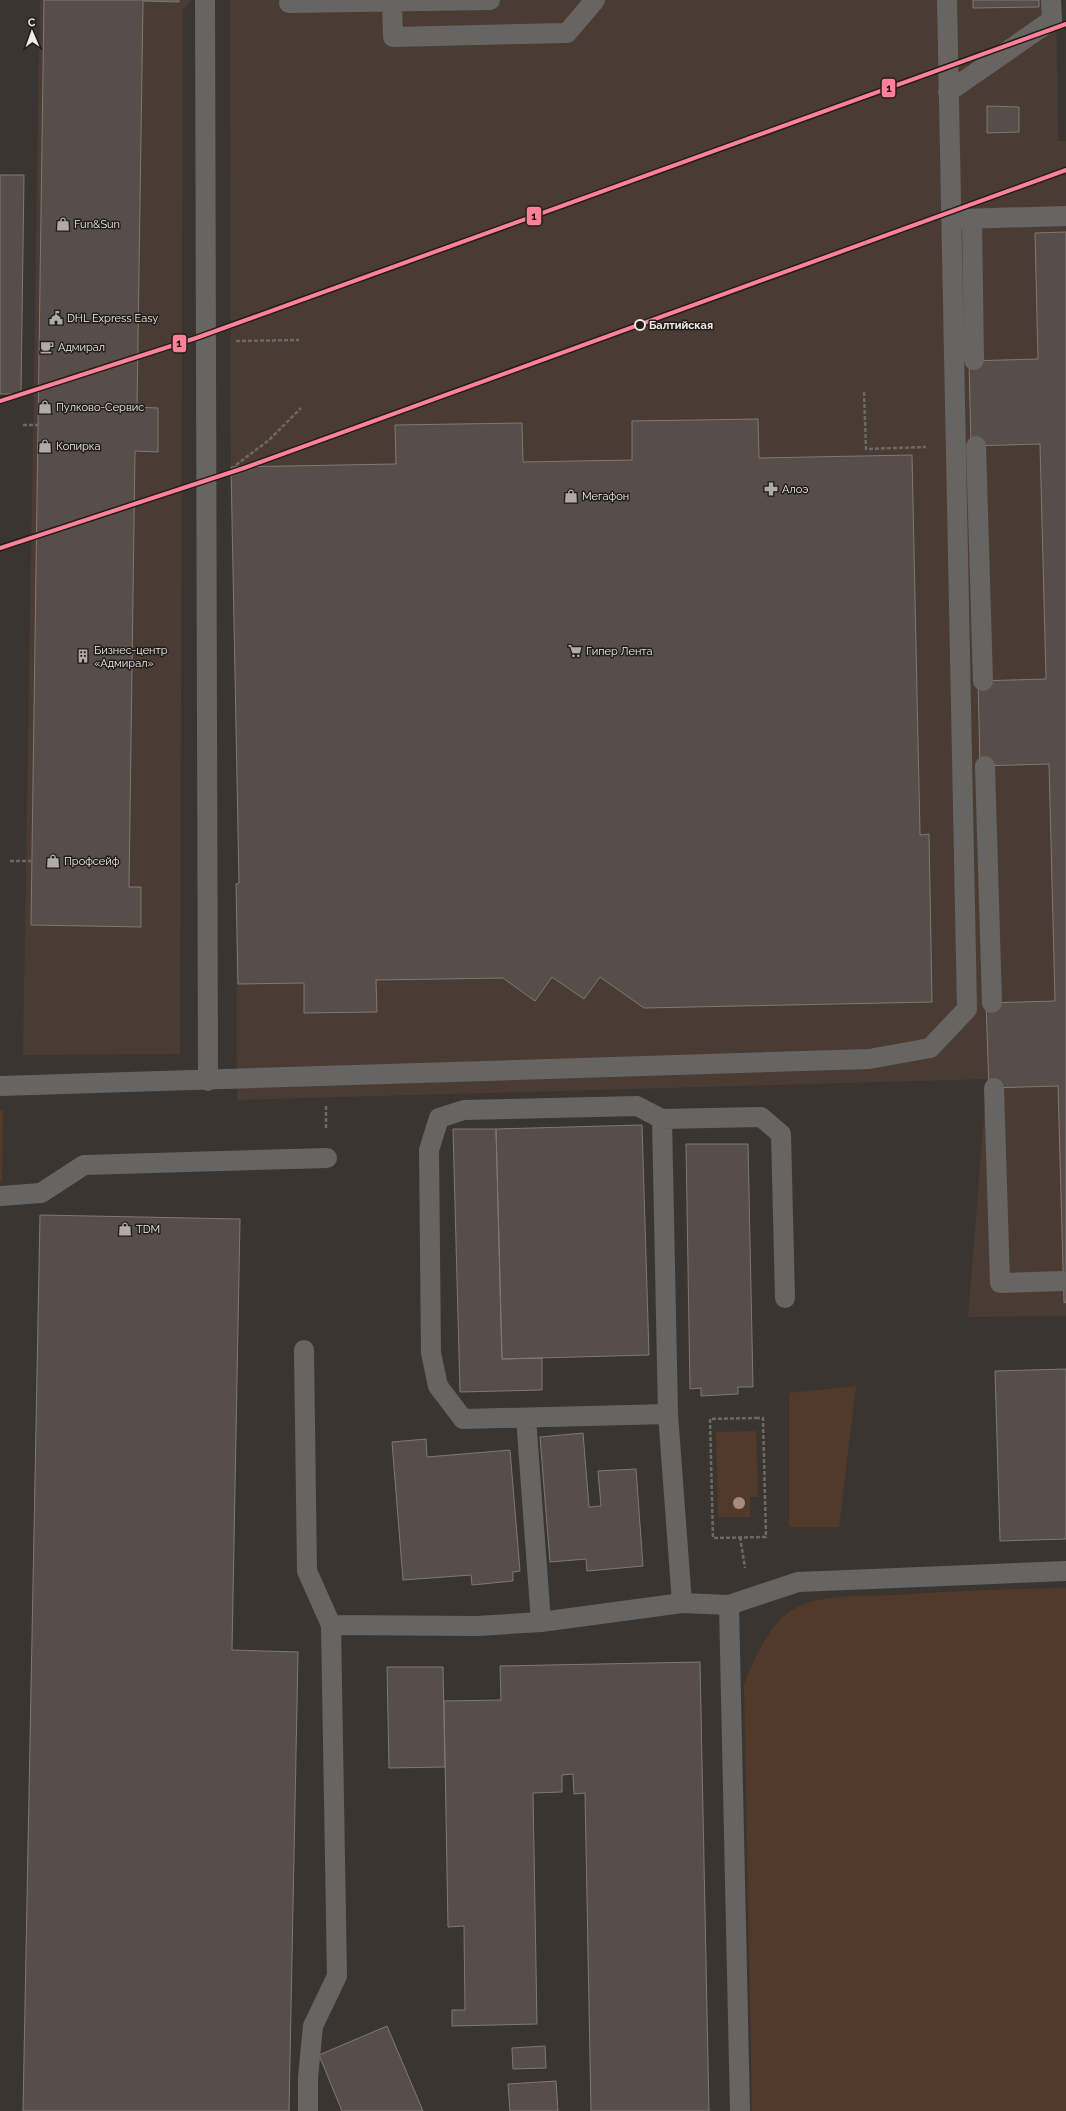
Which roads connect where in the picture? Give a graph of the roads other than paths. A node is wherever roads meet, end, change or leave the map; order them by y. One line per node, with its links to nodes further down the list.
1 (205, 0): 17 (lane)
2 (490, 0): 6 (lane)
3 (595, 0): 6 (lane)
4 (947, 0): 8 (lane)
5 (1052, 0): 8 (lane)
6 (392, 2): 7 (lane)
7 (290, 4)
8 (948, 92): 10 (lane)
9 (1066, 216): 11 (lane)
10 (951, 219): 11 (lane); 17 (lane)
11 (972, 219): 12 (lane)
12 (974, 360)
13 (976, 446): 14 (lane)
14 (983, 681)
15 (985, 766): 16 (lane)
16 (992, 1003)
17 (208, 1081): 18 (lane)
18 (0, 1086)
19 (994, 1088): 23 (lane)
20 (662, 1119): 24 (lane); 26 (lane); 27 (lane)
21 (327, 1158): 22 (lane)
22 (0, 1196)
23 (1063, 1281)
24 (785, 1298)
25 (304, 1350): 32 (lane)
26 (668, 1414): 27 (lane); 29 (lane)
27 (526, 1418): 31 (lane)
28 (1066, 1571): 30 (lane)
29 (682, 1604): 30 (lane); 31 (lane)
30 (729, 1605): 34 (lane)
31 (541, 1622): 32 (lane)
32 (331, 1625): 33 (lane)
33 (308, 2111)
34 (740, 2111)

